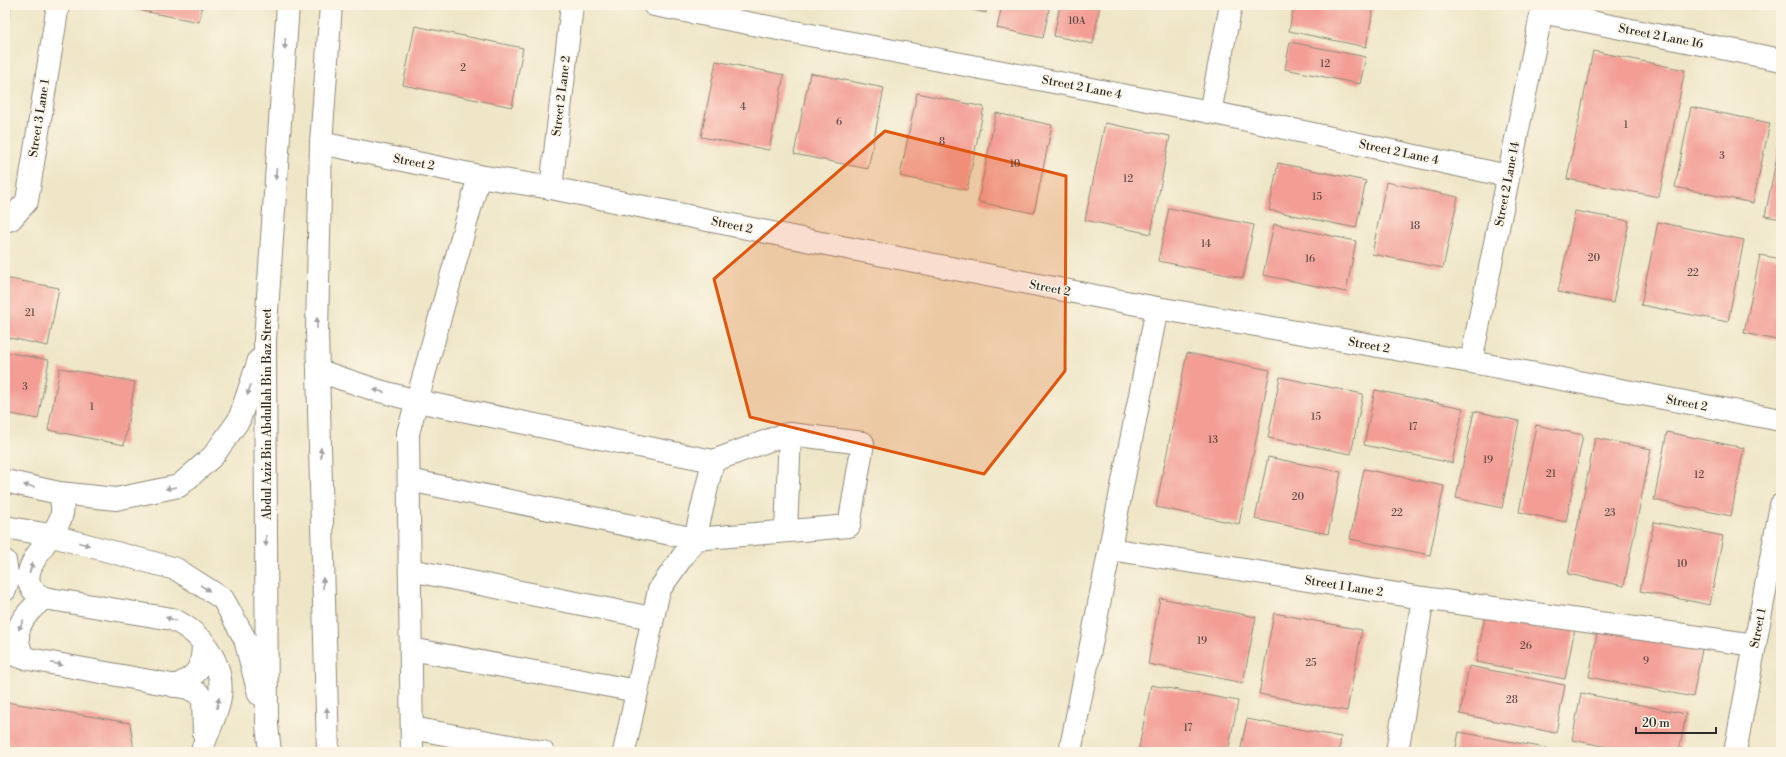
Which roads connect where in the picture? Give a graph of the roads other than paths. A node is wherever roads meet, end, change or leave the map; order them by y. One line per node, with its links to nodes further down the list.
1 (58, 5): 14 (street, Street 3 Lane 1)
2 (288, 5): 16 (street, Abdul Aziz Bin Abdullah Bin Baz Street, one-way to 16)
3 (331, 5): 10 (street)
4 (572, 5): 13 (street, Street 2 Lane 2)
5 (654, 5): 9 (street, Street 2 Lane 4)
6 (1231, 5): 9 (street)
7 (1542, 8): 8 (street, Street 2 Lane 16); 12 (street, Street 2 Lane 14)
8 (1781, 60)
9 (1210, 112): 12 (street, Street 2 Lane 4)
10 (321, 144): 11 (street, Street 2); 18 (street, one-way to 10)
11 (479, 176): 13 (street, Street 2); 19 (street)
12 (1508, 176): 17 (street, Street 2 Lane 14)
13 (551, 188): 15 (street, Street 2)
14 (5, 221)
15 (1157, 308): 17 (street, Street 2); 31 (street)
16 (265, 340): 25 (street, one-way to 25); 44 (street, Abdul Aziz Bin Abdullah Bin Baz Street, one-way to 44)
17 (1471, 362): 20 (street, Street 2)
18 (319, 371): 19 (street, one-way to 18); 48 (street, one-way to 18)
19 (417, 400): 22 (street); 23 (street)
20 (1781, 420)
21 (790, 434): 22 (street); 28 (street); 28 (street)
22 (713, 461): 30 (street)
23 (409, 480): 30 (street); 33 (street)
24 (5, 481): 25 (street, one-way to 24)
25 (59, 493): 29 (street)
26 (1781, 505): 39 (street, Street 1)
27 (5, 527): 29 (street)
28 (786, 531): 30 (street)
29 (50, 535): 35 (street, one-way to 29); 44 (street, one-way to 44)
30 (695, 539): 37 (street)
31 (1110, 549): 36 (street, Street 1 Lane 2); 52 (street)
32 (5, 561): 34 (street)
33 (410, 570): 37 (street); 40 (street)
34 (5, 590)
35 (44, 598): 38 (street, one-way to 35); 41 (street, one-way to 41)
36 (1423, 598): 39 (street, Street 1 Lane 2); 53 (street)
37 (652, 618): 43 (street)
38 (202, 641): 42 (street); 46 (street, one-way to 38)
39 (1755, 645): 54 (street, Street 1)
40 (411, 649): 43 (street); 45 (street)
41 (14, 655): 42 (street, one-way to 42)
42 (174, 686): 46 (street)
43 (637, 691): 51 (street)
44 (267, 725): 47 (street, Abdul Aziz Bin Abdullah Bin Baz Street)
45 (412, 728): 49 (street); 50 (street)
46 (203, 745)
47 (270, 752)
48 (328, 752)
49 (412, 752)
50 (543, 752)
51 (624, 752)
52 (1070, 752)
53 (1397, 752)
54 (1735, 752)

